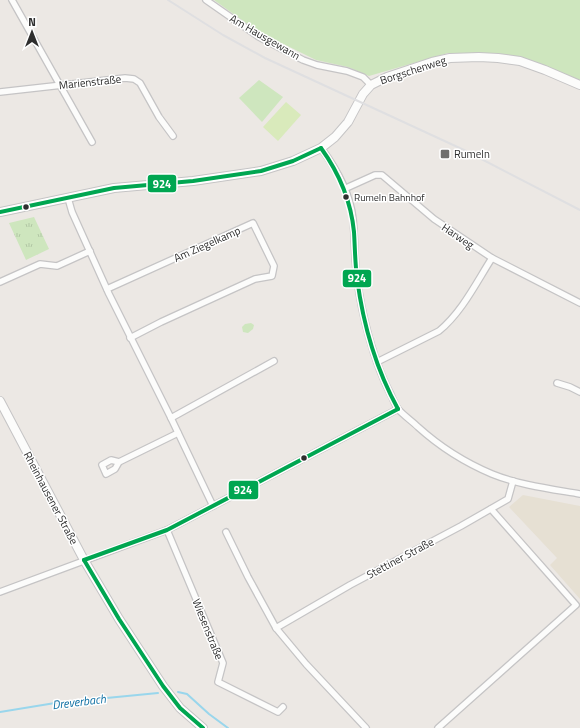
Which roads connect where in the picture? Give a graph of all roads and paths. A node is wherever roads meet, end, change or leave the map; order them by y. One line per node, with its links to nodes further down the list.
1 (12, 0): 3 (street)
2 (206, 0): 4 (street, Am Hausgewann)
3 (59, 85): 6 (street, Marienstraße); 7 (street, Marienstraße); 8 (street)
4 (372, 85): 5 (main road, Borgschenweg); 9 (main road, Borgschenweg)
5 (580, 85)
6 (0, 92)
7 (173, 136)
8 (92, 142)
9 (321, 148): 10 (street); 11 (main road, Borgschenweg)
10 (344, 189): 14 (street, Harweg); 20 (street)
11 (68, 198): 12 (main road, Borgschenweg); 13 (street)
12 (0, 212)
13 (90, 251): 15 (street); 16 (street)
14 (492, 258): 17 (street, Harweg); 20 (street)
15 (0, 282)
16 (107, 289): 18 (street); 18 (street, Am Ziegelkamp)
17 (580, 303)
18 (130, 338): 25 (street)
19 (274, 361): 25 (street)
20 (377, 362): 24 (street)
21 (557, 383): 22 (street)
22 (580, 392)
23 (0, 400): 34 (main road, Rheinhausener Straße)
24 (398, 409): 28 (street); 30 (street)
25 (171, 418): 26 (street)
26 (178, 433): 27 (street); 30 (street)
27 (119, 462)
28 (513, 481): 29 (street); 31 (street, Stettiner Straße)
29 (580, 494)
30 (213, 506): 32 (street)
31 (491, 509): 36 (street, Stettiner Straße); 40 (street)
32 (167, 530): 34 (street); 37 (street, Wiesenstraße)
33 (226, 532): 36 (street)
34 (84, 560): 35 (street); 38 (main road, Rheinhausener Straße)
35 (0, 592)
36 (276, 628): 39 (street)
37 (283, 707)
38 (204, 728)
39 (366, 728)
40 (438, 728)

